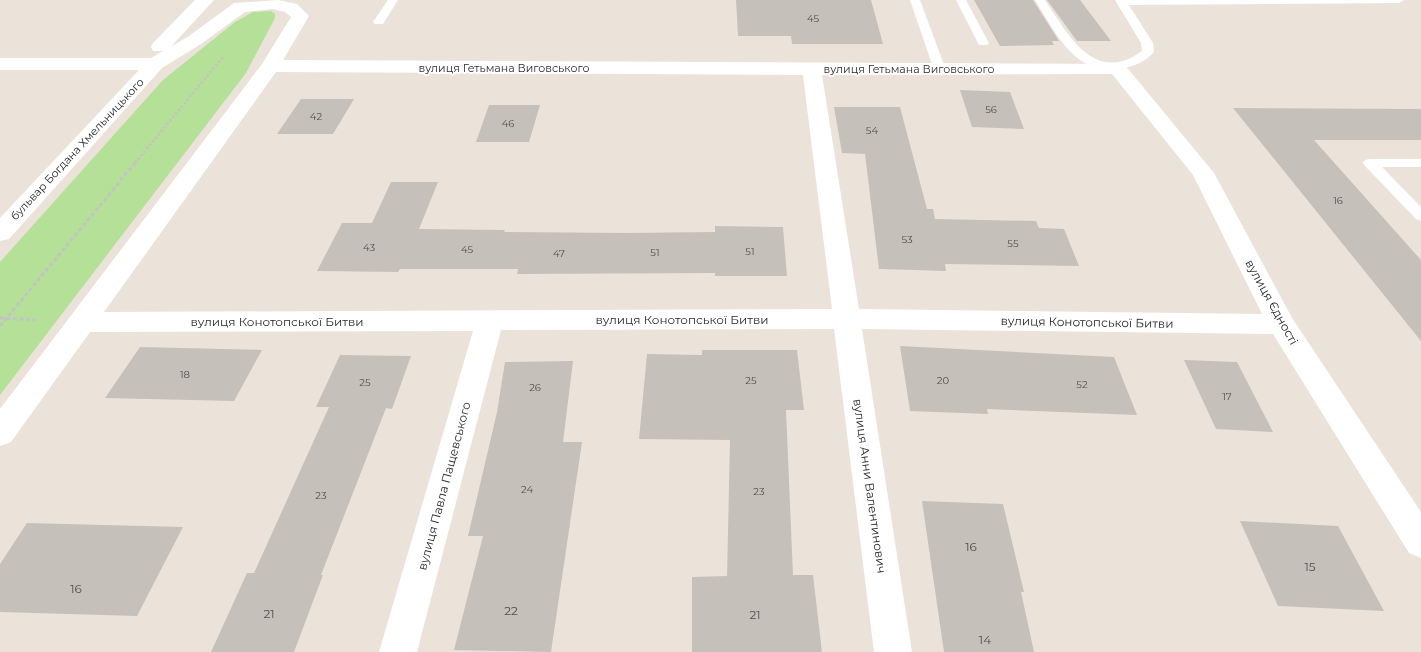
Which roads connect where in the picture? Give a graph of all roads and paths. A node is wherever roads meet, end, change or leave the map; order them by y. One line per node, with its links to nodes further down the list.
1 (205, 0): 13 (street, бульвар Богдана Хмельницького)
2 (392, 0): 10 (lane)
3 (915, 0): 18 (lane)
4 (961, 0): 12 (lane)
5 (1040, 0): 16 (lane)
6 (1399, 0): 7 (lane)
7 (1121, 1): 16 (lane)
8 (245, 3): 9 (street); 11 (street)
9 (304, 8): 15 (street)
10 (379, 22)
11 (195, 40): 13 (street); 26 (path)
12 (982, 44)
13 (157, 56): 14 (street); 21 (street, бульвар Богдана Хмельницького)
14 (0, 64)
15 (270, 66): 17 (street, вулиця Гетьмана Виговського); 24 (street)
16 (1117, 68): 18 (street, вулиця Гетьмана Виговського); 25 (street, вулиця Єдності)
17 (812, 70): 18 (street, вулиця Гетьмана Виговського); 23 (street, вулиця Анни Валентинович)
18 (940, 70)
19 (1421, 163): 20 (lane)
20 (1421, 216)
21 (0, 233)
22 (490, 319): 23 (street, вулиця Конотопської Битви); 24 (street, вулиця Конотопської Битви); 29 (street, вулиця Павла Пащевського)
23 (847, 319): 25 (street, вулиця Конотопської Битви); 30 (street, вулиця Анни Валентинович)
24 (82, 322): 27 (street)
25 (1281, 324): 28 (street, вулиця Єдності)
26 (0, 326)
27 (0, 434)
28 (1421, 542)
29 (398, 652)
30 (893, 652)

